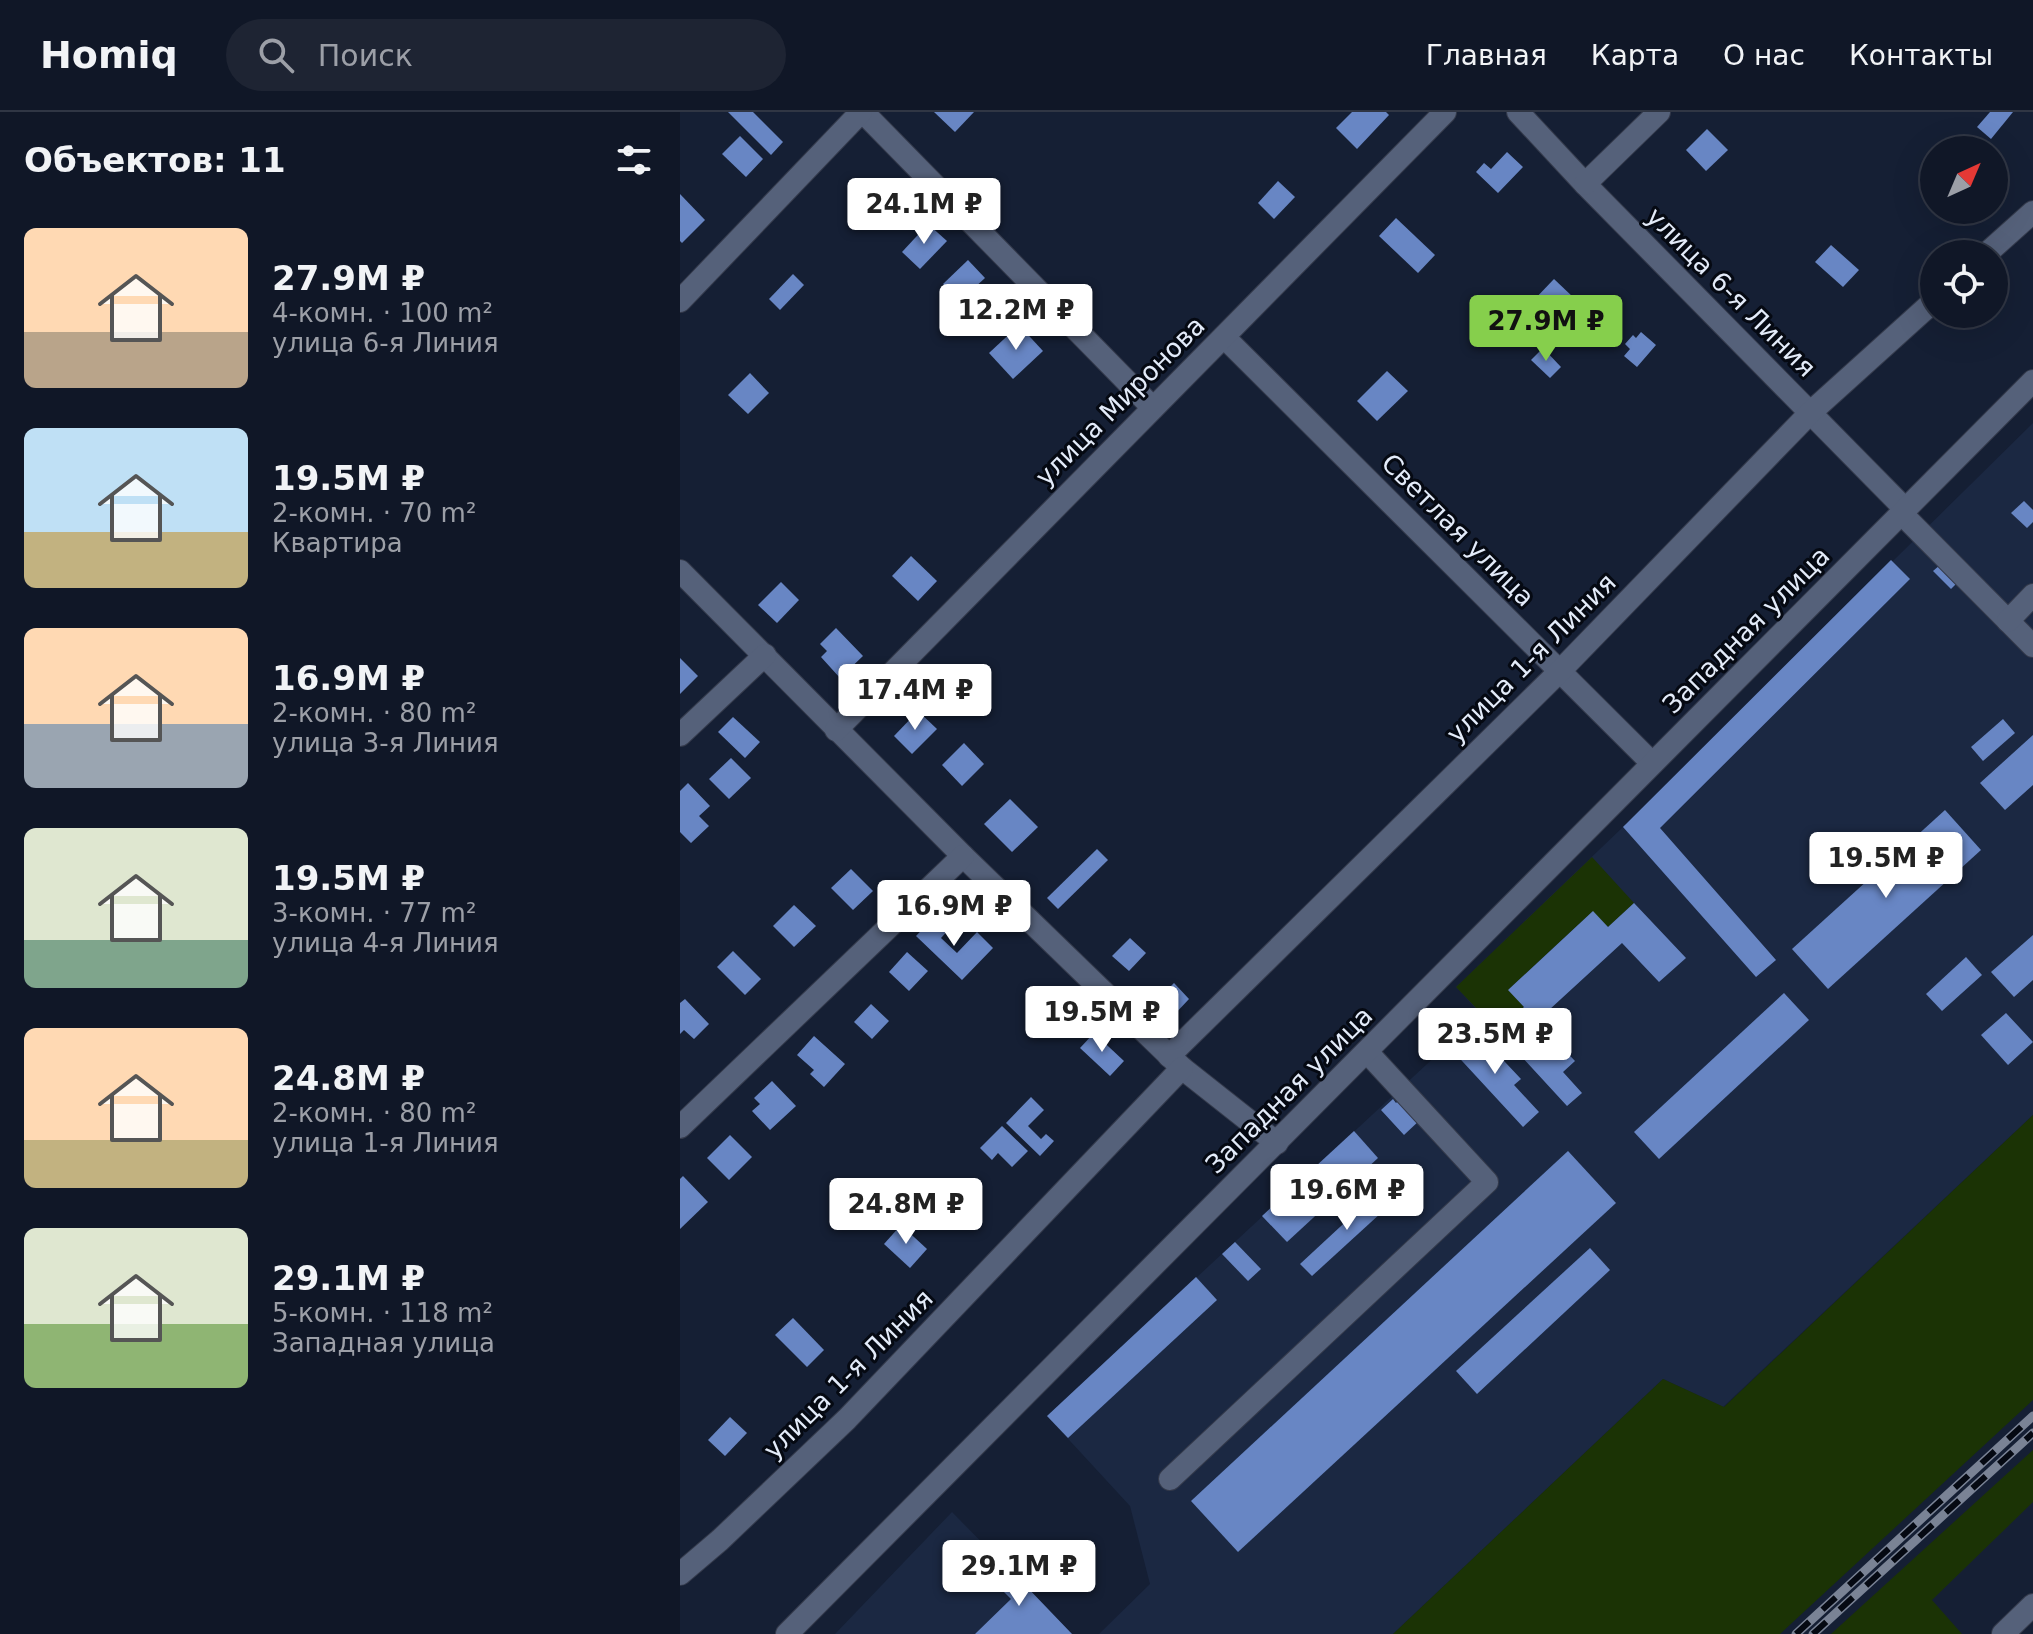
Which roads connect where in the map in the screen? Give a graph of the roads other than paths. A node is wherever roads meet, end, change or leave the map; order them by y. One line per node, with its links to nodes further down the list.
1 (862, 112): 8 (street); 12 (street)
2 (1445, 112): 10 (street, улица Миронова)
3 (1518, 112): 5 (street, улица 6-я Линия)
4 (1659, 112): 5 (street)
5 (1585, 184): 13 (street, улица 6-я Линия)
6 (2033, 212): 7 (street)
7 (2002, 240)
8 (680, 301)
9 (1920, 314): 13 (street, улица 1-я Линия)
10 (1224, 337): 12 (street, улица Миронова); 20 (street, Светлая улица)
11 (2033, 381): 14 (street, Западная улица)
12 (1153, 408): 21 (street, улица Миронова)
13 (1811, 412): 14 (street, улица 6-я Линия); 20 (street, улица 1-я Линия)
14 (1904, 512): 17 (street, улица 6-я Линия); 23 (street, Западная улица)
15 (680, 571): 19 (street)
16 (2033, 595): 17 (street)
17 (2008, 621): 18 (street, улица 6-я Линия)
18 (2033, 646)
19 (765, 655): 21 (street); 22 (street)
20 (1560, 671): 23 (street, Светлая улица); 26 (street, улица 1-я Линия)
21 (836, 730): 24 (street)
22 (680, 735)
23 (1652, 763): 25 (street, Западная улица)
24 (963, 856): 26 (street); 27 (street)
25 (1367, 1052): 28 (street, Западная улица); 29 (street)
26 (1176, 1062): 28 (street); 30 (street, улица 1-я Линия)
27 (680, 1127)
28 (1277, 1143): 32 (street, Западная улица)
29 (1170, 1479)
30 (680, 1574)
31 (2033, 1605): 33 (street)
32 (787, 1634)
33 (2003, 1634)

